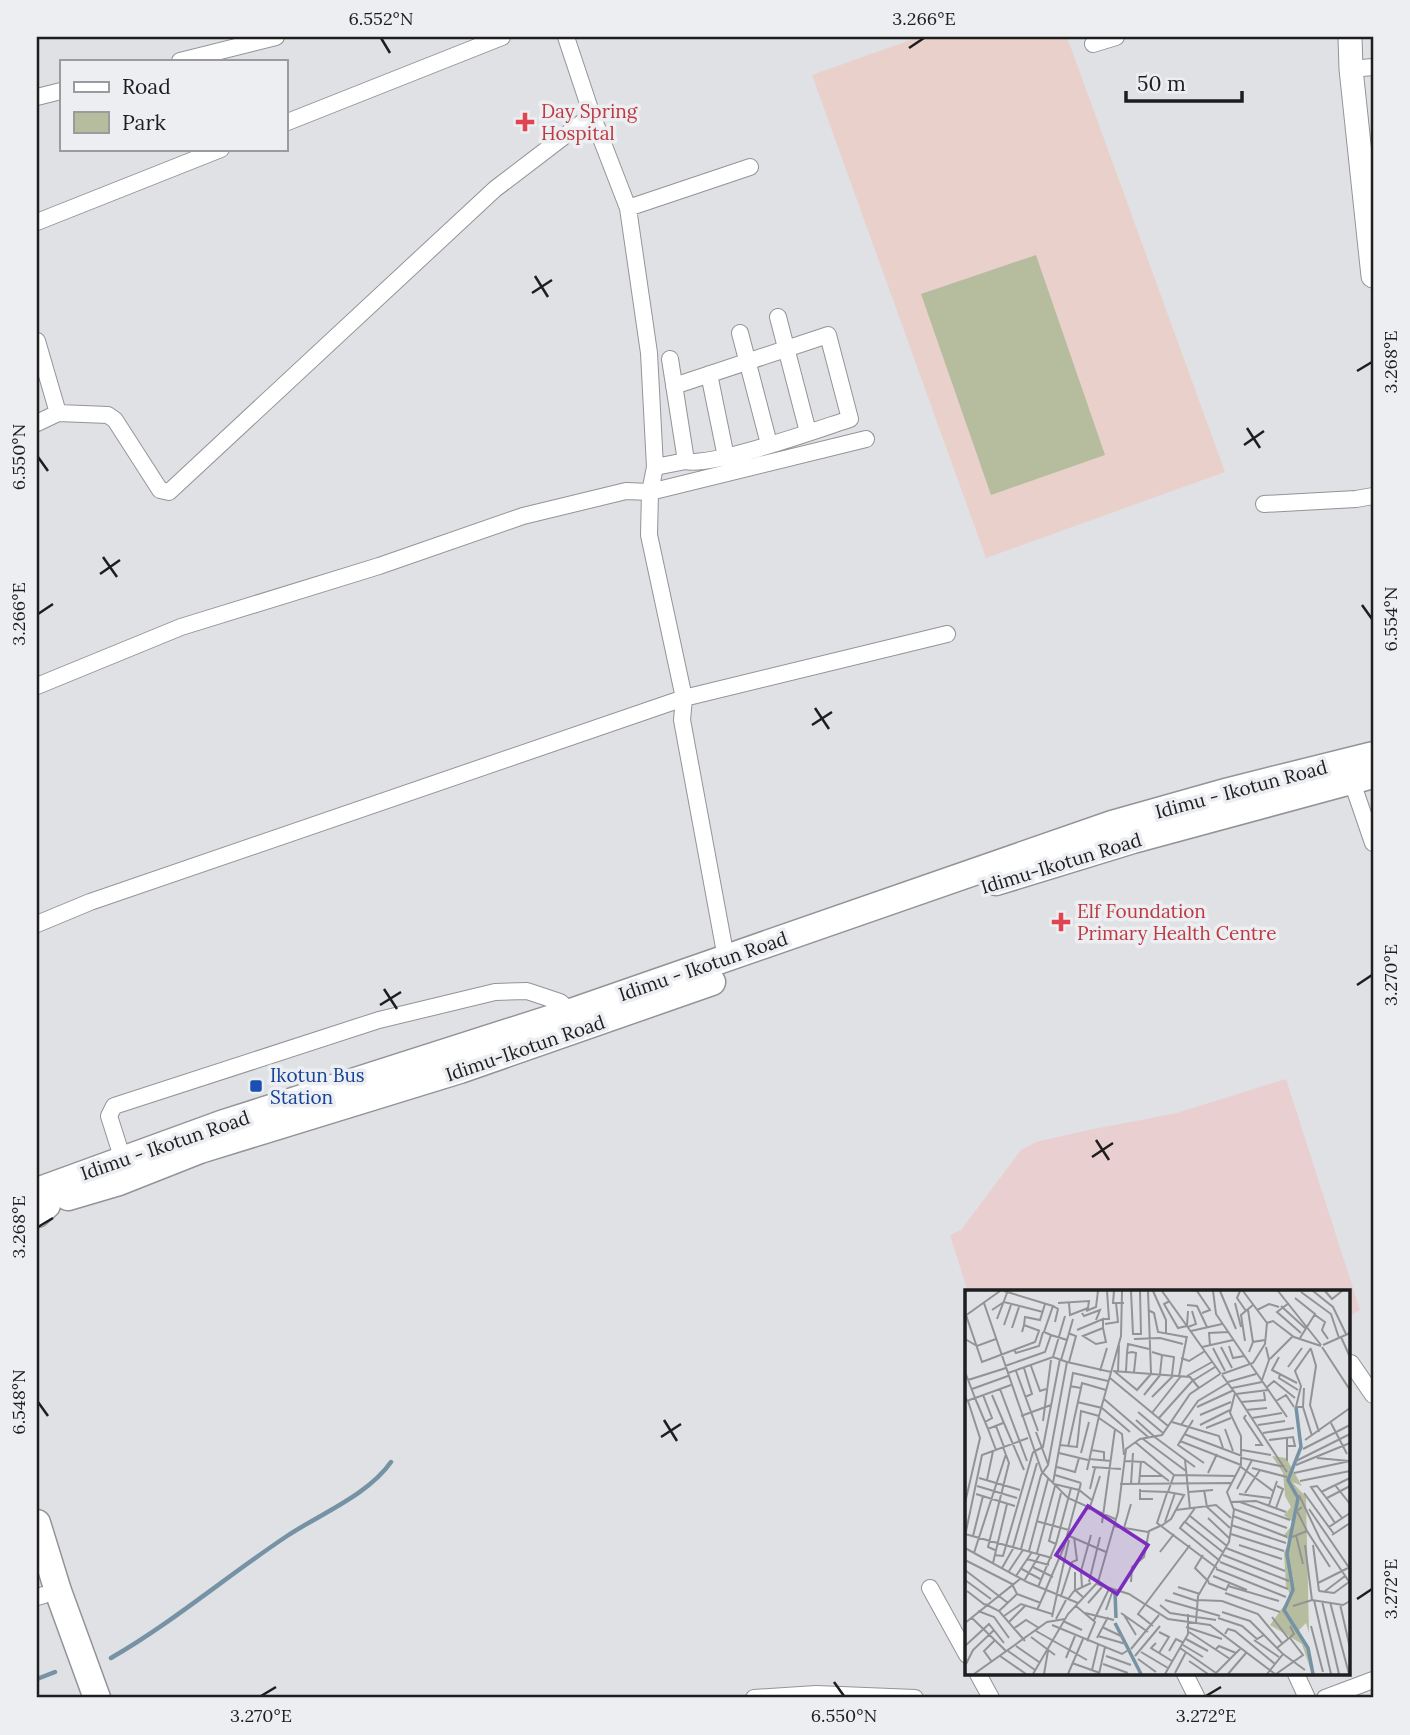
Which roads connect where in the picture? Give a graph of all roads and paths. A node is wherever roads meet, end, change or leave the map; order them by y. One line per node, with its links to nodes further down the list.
1 (276, 37): 7 (street)
2 (502, 37): 12 (street)
3 (1116, 37): 6 (street)
4 (1350, 37): 8 (street)
5 (571, 40): 11 (street)
6 (1093, 44)
7 (184, 60)
8 (1362, 68): 17 (street)
9 (60, 91): 10 (street)
10 (37, 97)
11 (592, 115): 15 (street); 26 (street)
12 (287, 122)
13 (218, 150): 16 (street)
14 (750, 167): 15 (street)
15 (628, 208): 33 (street)
16 (37, 222)
17 (1373, 271)
18 (778, 317): 21 (street)
19 (740, 333): 23 (street)
20 (37, 341): 26 (street)
21 (786, 349): 23 (street); 28 (street); 28 (street)
22 (670, 359): 25 (street)
23 (747, 362): 24 (street); 30 (street)
24 (709, 374): 25 (street); 31 (street)
25 (674, 386): 32 (street)
26 (58, 413): 27 (street)
27 (37, 423)
28 (808, 432): 30 (street)
29 (866, 439): 34 (street)
30 (769, 444): 31 (street)
31 (726, 457): 32 (street)
32 (686, 461): 33 (street)
33 (655, 467): 34 (street)
34 (650, 492): 38 (street); 39 (street)
35 (1373, 496): 36 (street)
36 (1264, 504)
37 (947, 634): 39 (street)
38 (37, 686)
39 (684, 698): 43 (street); 45 (street)
40 (1373, 755): 41 (main road, Idimu - Ikotun Road)
41 (1357, 773): 42 (street); 44 (main road, Idimu-Ikotun Road)
42 (1373, 843)
43 (37, 924)
44 (776, 950): 45 (main road, Idimu - Ikotun Road); 48 (main road, Idimu-Ikotun Road)
45 (726, 958): 46 (main road, Idimu - Ikotun Road)
46 (571, 1012): 47 (main road, Idimu - Ikotun Road); 47 (street)
47 (123, 1160): 48 (main road, Idimu - Ikotun Road)
48 (39, 1204)
49 (1352, 1363): 50 (street)
50 (1373, 1395)
51 (37, 1523): 61 (main road)
52 (930, 1588): 54 (street)
53 (39, 1590): 60 (main road)
54 (965, 1651)
55 (979, 1676): 64 (street)
56 (1186, 1676): 65 (street)
57 (1297, 1676): 66 (street)
58 (1373, 1680): 67 (street)
59 (817, 1696): 62 (street); 63 (street)
60 (79, 1698)
61 (97, 1698)
62 (754, 1698)
63 (915, 1698)
64 (991, 1698)
65 (1197, 1698)
66 (1307, 1698)
67 (1325, 1698)

